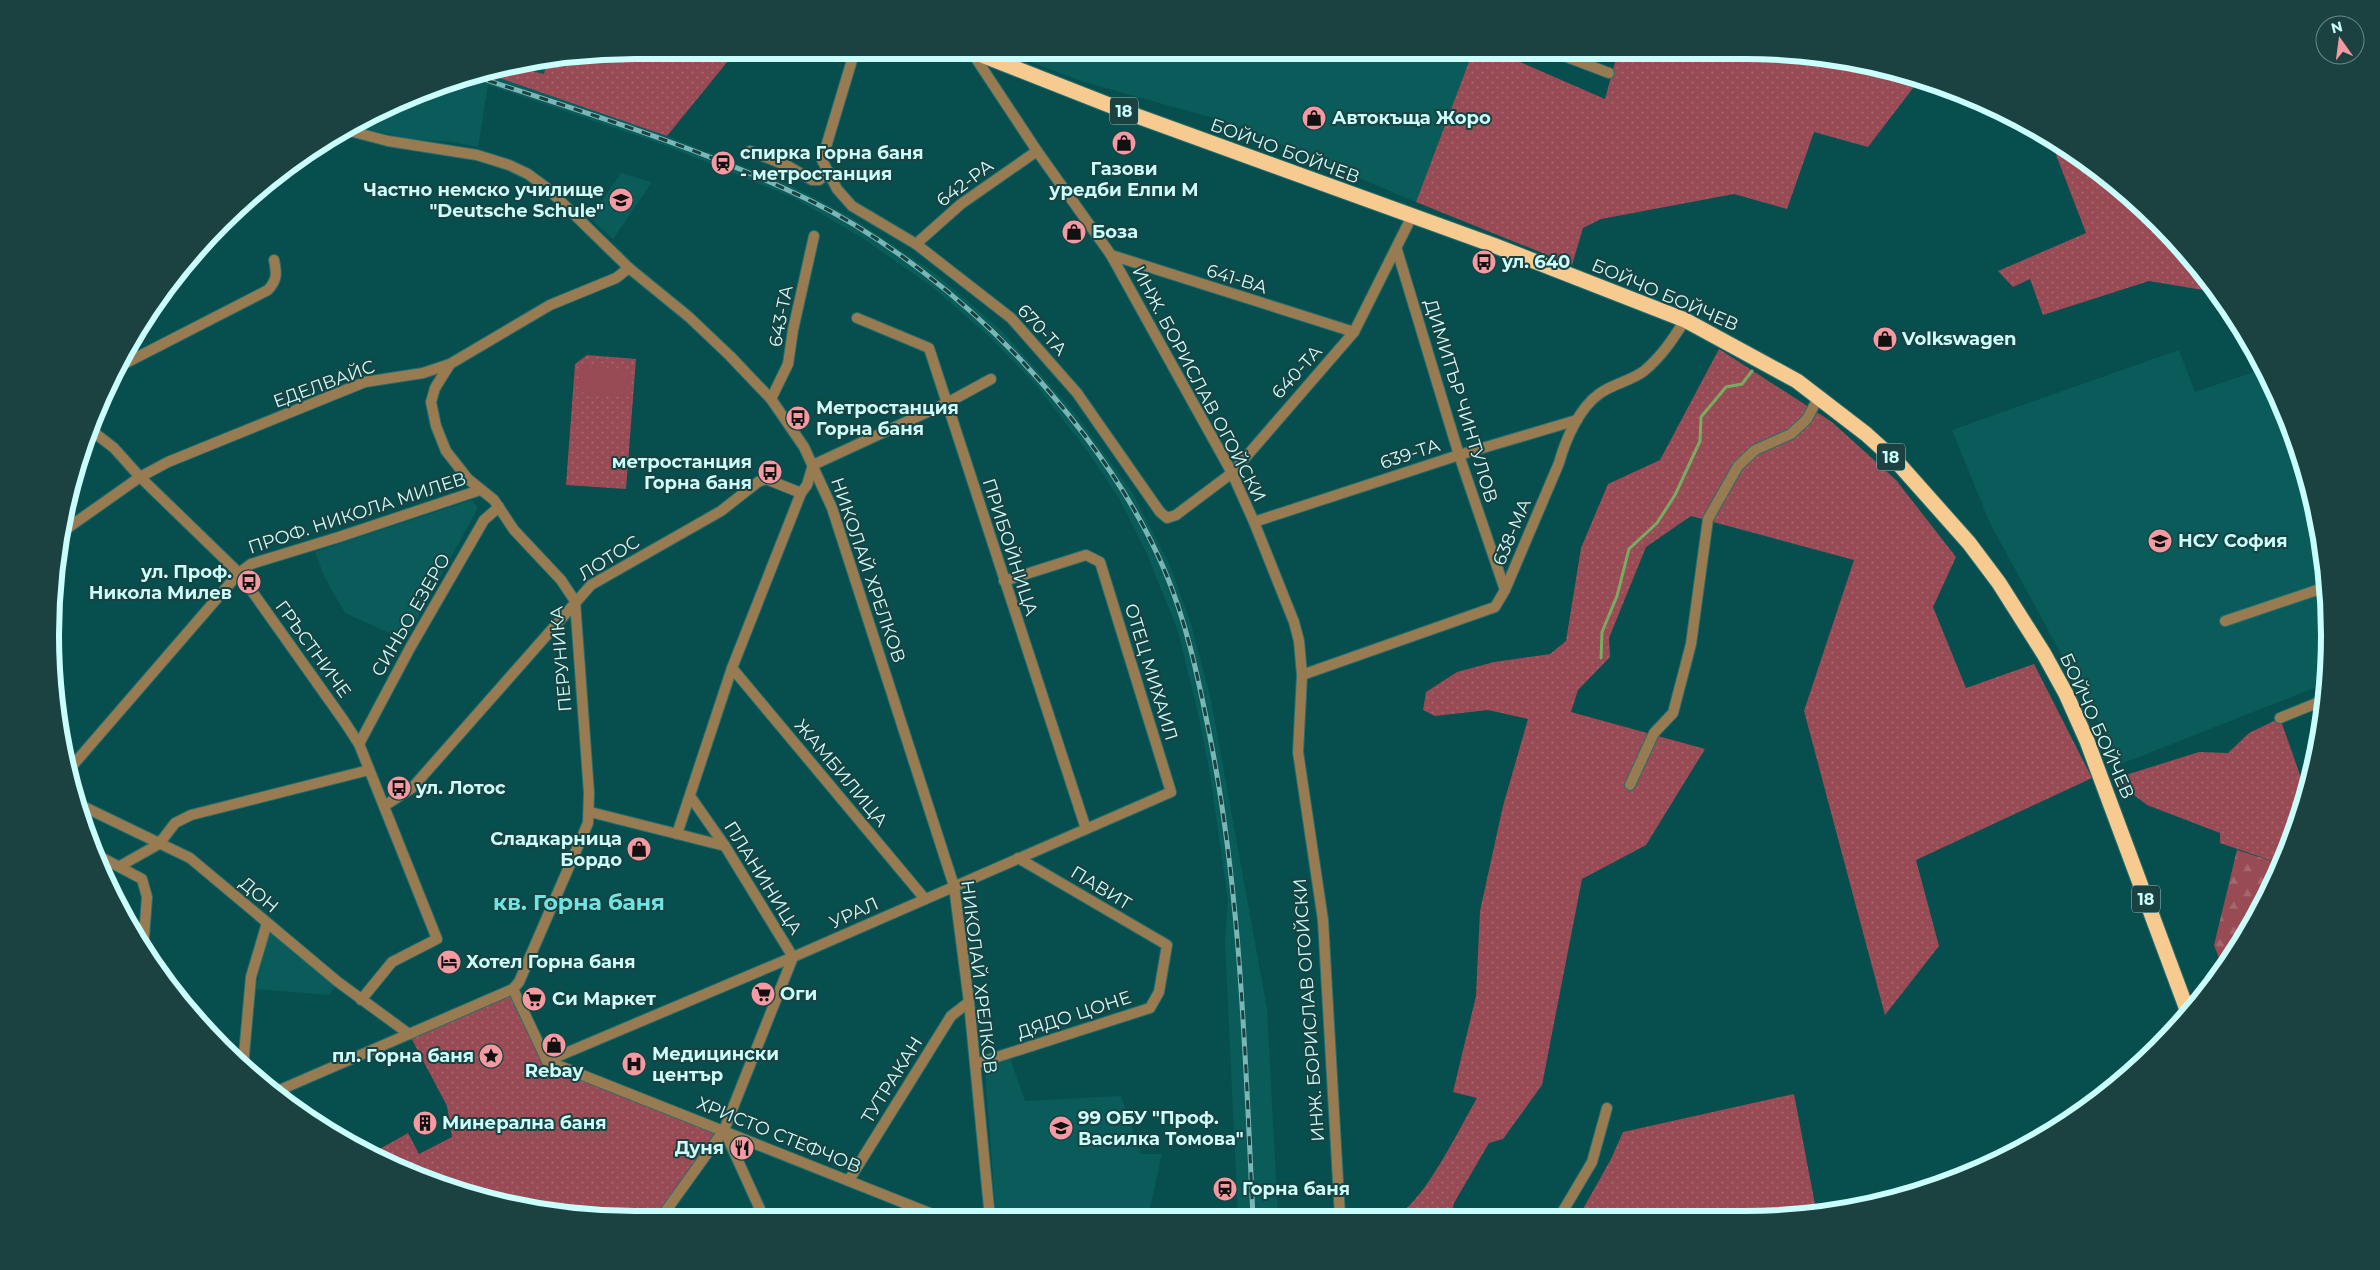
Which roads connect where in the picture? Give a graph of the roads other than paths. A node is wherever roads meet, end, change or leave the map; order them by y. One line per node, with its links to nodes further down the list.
1 (852, 59): 9 (street)
2 (975, 59): 8 (street, ИНЖ. БОРИСЛАВ ОГОЙСКИ)
3 (991, 59): 10 (highway, БОЙЧО БОЙЧЕВ / 18)
4 (1572, 59): 5 (street)
5 (1609, 73)
6 (354, 132): 16 (street, НИКОЛАЙ ХРЕЛКОВ)
7 (750, 151): 9 (street)
8 (1037, 151): 12 (street, 642-РА); 14 (street, ИНЖ. БОРИСЛАВ ОГОЙСКИ)
9 (829, 172): 12 (street, 670-ТА)
10 (1412, 216): 13 (street, 640-ТА); 18 (highway, БОЙЧО БОЙЧЕВ / 18)
11 (814, 236): 24 (street, 643-ТА)
12 (916, 244): 35 (street, 670-ТА)
13 (1397, 250): 19 (street, 640-ТА); 28 (street, ДИМИТЪР ЧИНТУЛОВ)
14 (1112, 256): 19 (street, 641-ВА); 30 (street, ИНЖ. БОРИСЛАВ ОГОЙСКИ)
15 (274, 260): 20 (street)
16 (629, 268): 21 (street, ЕДЕЛВАЙС); 24 (street, НИКОЛАЙ ХРЕЛКОВ)
17 (857, 318): 25 (street, ПРИБОЙНИЦА)
18 (1685, 320): 23 (highway, БОЙЧО БОЙЧЕВ / 18); 26 (street, 638-МА)
19 (1354, 332): 30 (street, 640-ТА)
20 (128, 362)
21 (450, 364): 31 (street, ЕДЕЛВАЙС); 32 (street, ПЕРУНИКА)
22 (991, 379): 25 (street)
23 (1818, 398): 51 (street); 73 (highway, БОЙЧО БОЙЧЕВ / 18)
24 (771, 399): 29 (street, НИКОЛАЙ ХРЕЛКОВ)
25 (947, 404): 29 (street); 39 (street, ПРИБОЙНИЦА)
26 (1577, 420): 28 (street, 639-ТА); 41 (street, 638-МА)
27 (95, 434): 31 (street, ГРЪСТНИЧЕ)
28 (1460, 455): 36 (street, 639-ТА); 41 (street, ДИМИТЪР ЧИНТУЛОВ)
29 (813, 465): 33 (street); 64 (street, НИКОЛАЙ ХРЕЛКОВ)
30 (1232, 473): 35 (street, 640-ТА); 36 (street, ИНЖ. БОРИСЛАВ ОГОЙСКИ)
31 (140, 477): 37 (street, ЕДЕЛВАЙС); 38 (street, ГРЪСТНИЧЕ)
32 (480, 490): 34 (street, ПЕРУНИКА); 38 (street, ПРОФ. НИКОЛА МИЛЕВ)
33 (801, 493): 42 (street, ЛОТОС); 44 (street)
34 (499, 507): 42 (street, ПЕРУНИКА); 48 (street, СИНЬО ЕЗЕРО)
35 (1167, 518)
36 (1254, 522): 45 (street, ИНЖ. БОРИСЛАВ ОГОЙСКИ)
37 (69, 527)
38 (239, 573): 48 (street, ГРЪСТНИЧЕ); 49 (street, ПРОФ. НИКОЛА МИЛЕВ)
39 (1004, 581): 52 (street, ОТЕЦ МИХАИЛ); 57 (street, ПРИБОЙНИЦА)
40 (2319, 589): 43 (street)
41 (1505, 590): 45 (street, 638-МА)
42 (575, 601): 54 (street, ЛОТОС); 56 (street, ПЕРУНИКА)
43 (2225, 621)
44 (732, 668): 53 (street); 65 (street, ЖАМБИЛИЦА)
45 (1302, 675): 86 (street, ИНЖ. БОРИСЛАВ ОГОЙСКИ)
46 (2317, 703): 47 (street)
47 (2280, 718)
48 (359, 744): 50 (street, ГРЪСТНИЧЕ)
49 (74, 765)
50 (369, 770): 54 (street, ГРЪСТНИЧЕ); 59 (street)
51 (1630, 786)
52 (1172, 792): 57 (street, УРАЛ)
53 (690, 796): 58 (street); 60 (street, ПЛАНИНИЦА)
54 (384, 806): 71 (street, ГРЪСТНИЧЕ)
55 (85, 808): 59 (street, ДОН)
56 (590, 812): 58 (street); 70 (street, ПЕРУНИКА)
57 (1086, 829): 61 (street, УРАЛ)
58 (677, 834): 60 (street)
59 (159, 844): 63 (street); 66 (street, ДОН)
60 (724, 846): 69 (street, ПЛАНИНИЦА)
61 (1018, 858): 64 (street, УРАЛ); 68 (street, ПАВИТ)
62 (104, 859): 63 (street)
63 (120, 866): 67 (street)
64 (954, 886): 65 (street, УРАЛ); 72 (street, НИКОЛАЙ ХРЕЛКОВ)
65 (926, 899): 69 (street, УРАЛ)
66 (267, 924): 71 (street, ДОН); 75 (street)
67 (144, 936)
68 (1167, 946): 77 (street, ДЯДО ЦОНЕ)
69 (793, 957): 76 (street, УРАЛ); 80 (street, ПЛАНИНИЦА)
70 (513, 989): 74 (street); 76 (street)
71 (360, 1000): 74 (street, ДОН)
72 (969, 1002): 77 (street, НИКОЛАЙ ХРЕЛКОВ); 81 (street, ТУТРАКАН)
73 (2186, 1006)
74 (409, 1034): 78 (street)
75 (244, 1057)
76 (547, 1061): 80 (street, ХРИСТО СТЕФЧОВ)
77 (975, 1064): 85 (street, НИКОЛАЙ ХРЕЛКОВ)
78 (281, 1089)
79 (1607, 1108): 87 (street)
80 (724, 1130): 81 (street, ХРИСТО СТЕФЧОВ); 82 (street, ПЛАНИНИЦА); 83 (street)
81 (849, 1180): 84 (street, ХРИСТО СТЕФЧОВ)
82 (666, 1211)
83 (761, 1211)
84 (925, 1211)
85 (989, 1211)
86 (1340, 1211)
87 (1563, 1211)

